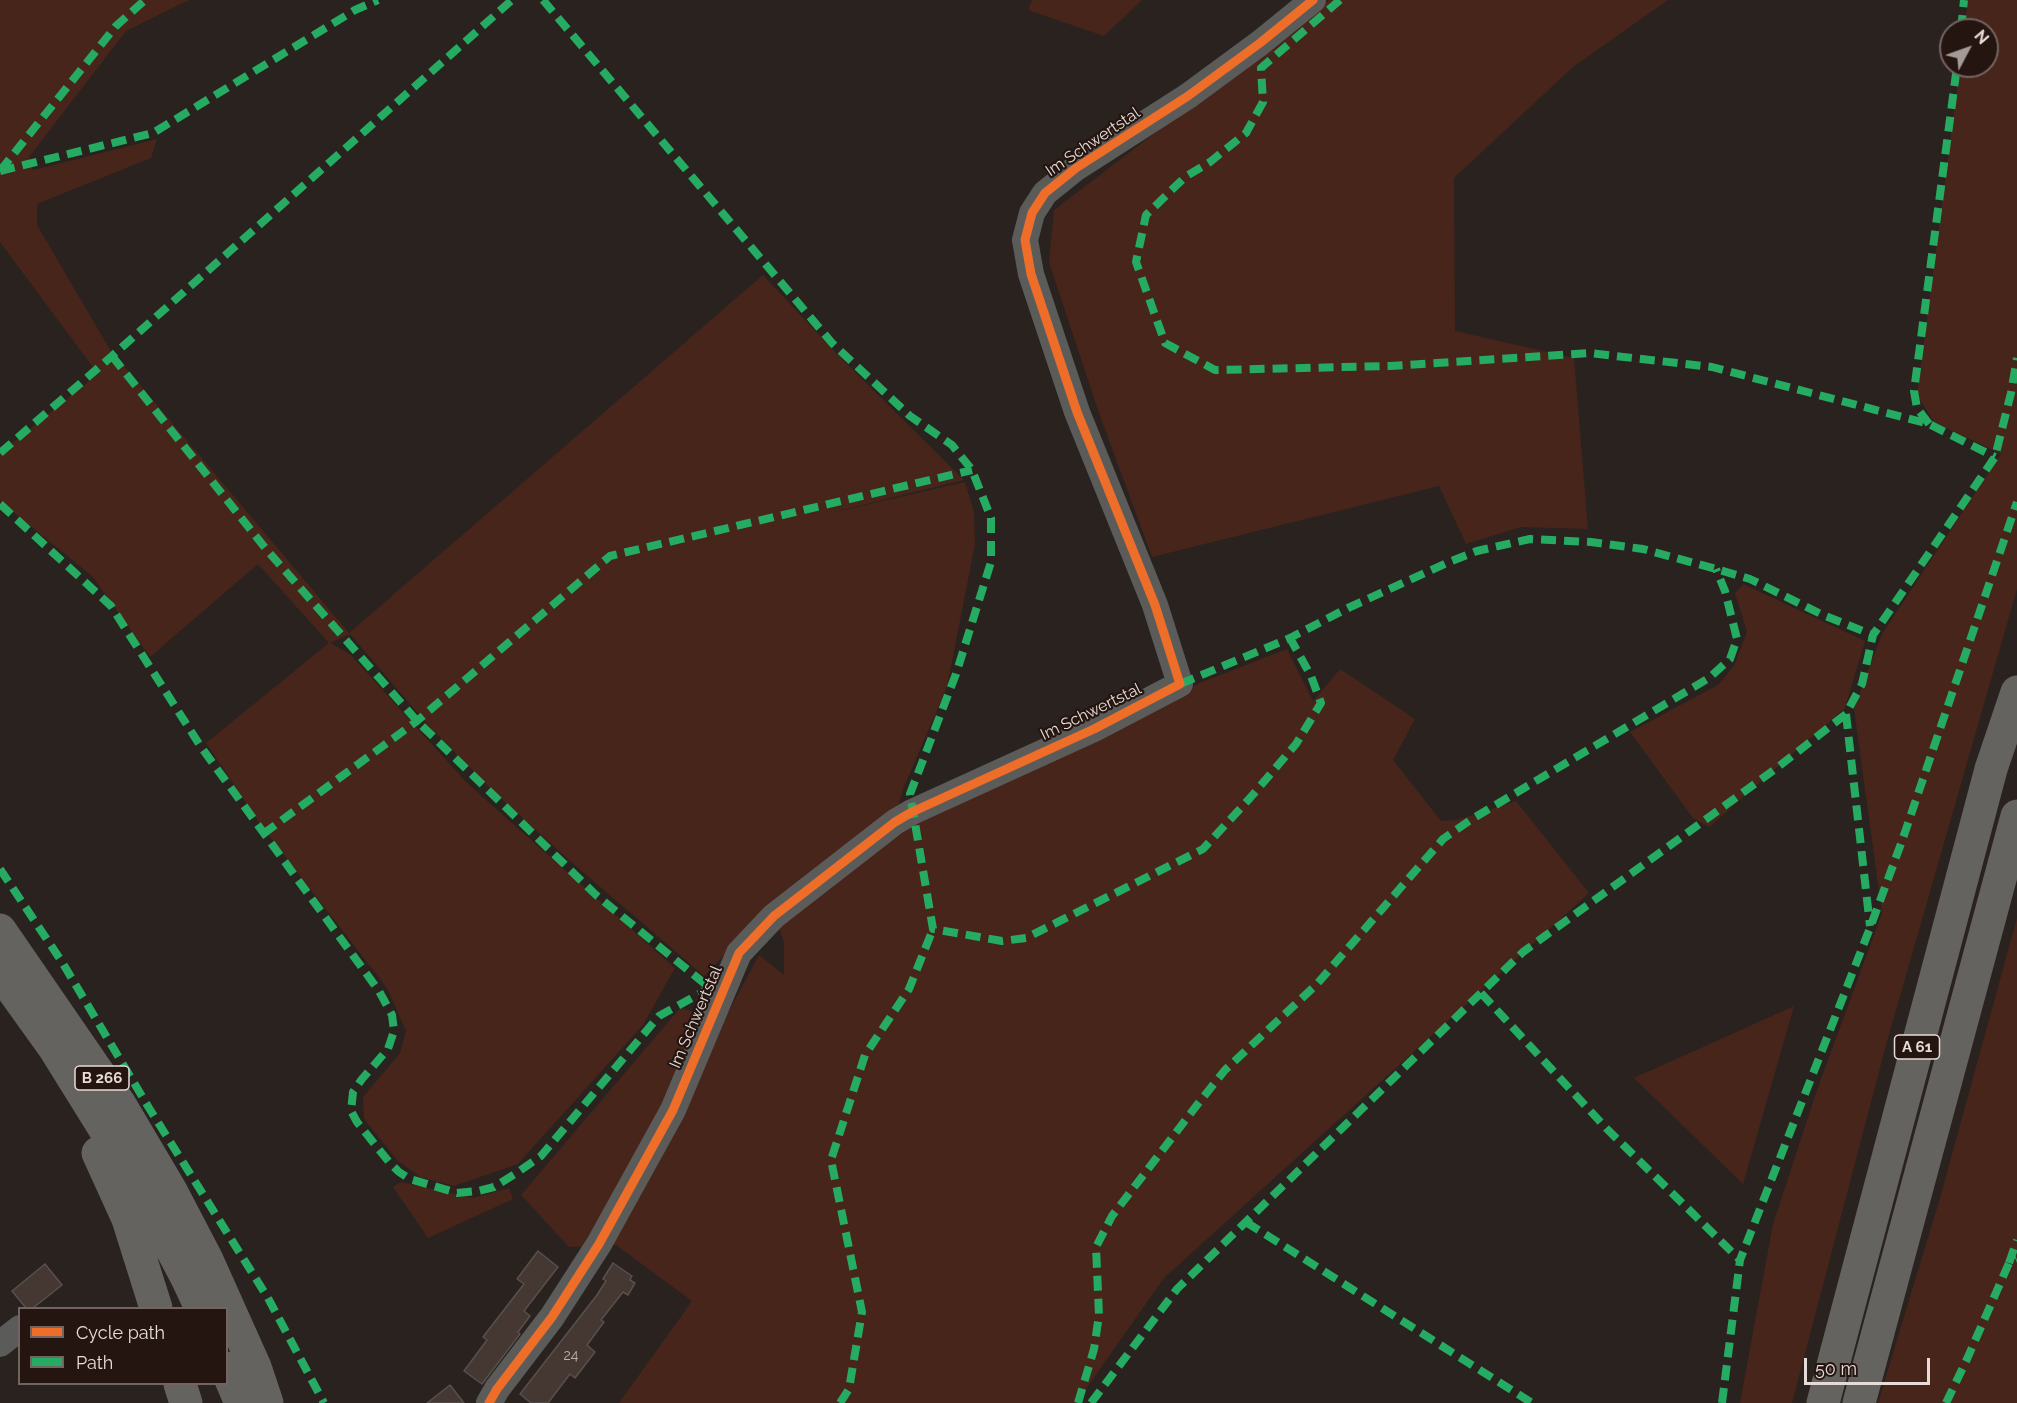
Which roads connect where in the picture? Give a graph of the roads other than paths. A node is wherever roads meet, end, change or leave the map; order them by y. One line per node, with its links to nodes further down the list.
1 (1313, 0): 16 (street, Im Schwertstal)
2 (2017, 692): 17 (highway, A 61)
3 (2017, 816): 18 (highway, A 61)
4 (0, 930): 15 (highway, B 266)
5 (0, 972): 6 (highway, B 266)
6 (55, 1049): 7 (highway, B 266); 8 (highway, B 266)
7 (156, 1307)
8 (201, 1307)
9 (18, 1330): 10 (street)
10 (0, 1344)
11 (228, 1373): 14 (highway)
12 (181, 1385): 13 (highway)
13 (186, 1403)
14 (241, 1403)
15 (267, 1403)
16 (489, 1403)
17 (1823, 1403)
18 (1860, 1403)

